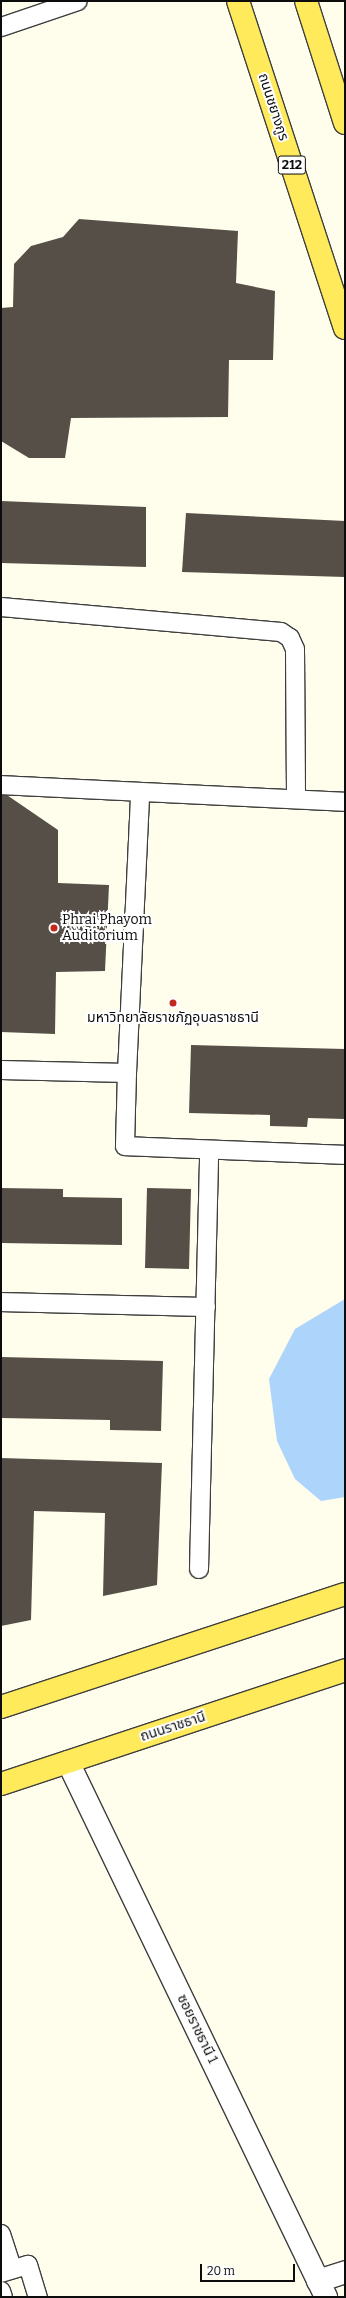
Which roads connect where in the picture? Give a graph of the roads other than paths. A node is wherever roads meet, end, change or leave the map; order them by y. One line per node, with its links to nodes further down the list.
1 (78, 1): 4 (lane)
2 (238, 1): 6 (main road, ถนนชยางกูร / 212)
3 (306, 1): 5 (main road)
4 (1, 27)
5 (345, 123)
6 (345, 328)
7 (1, 607): 10 (lane)
8 (1, 785): 9 (lane)
9 (140, 794): 10 (lane); 13 (lane)
10 (296, 798): 11 (lane)
11 (345, 802)
12 (1, 1070): 13 (lane)
13 (127, 1073): 14 (lane)
14 (209, 1150): 15 (lane); 17 (lane)
15 (345, 1155)
16 (1, 1302): 17 (lane)
17 (206, 1307): 18 (lane)
18 (199, 1569)
19 (345, 1594): 21 (main road)
20 (345, 1670): 22 (main road, ถนนราชธานี)
21 (1, 1707)
22 (68, 1762): 23 (main road, ถนนราชธานี); 27 (street, ซอยราชธานี 1)
23 (1, 1784)
24 (1, 2234): 25 (lane)
25 (7, 2271): 30 (lane)
26 (345, 2272): 27 (street)
27 (322, 2289)
28 (1, 2291): 29 (lane)
29 (3, 2297)
30 (38, 2297)

